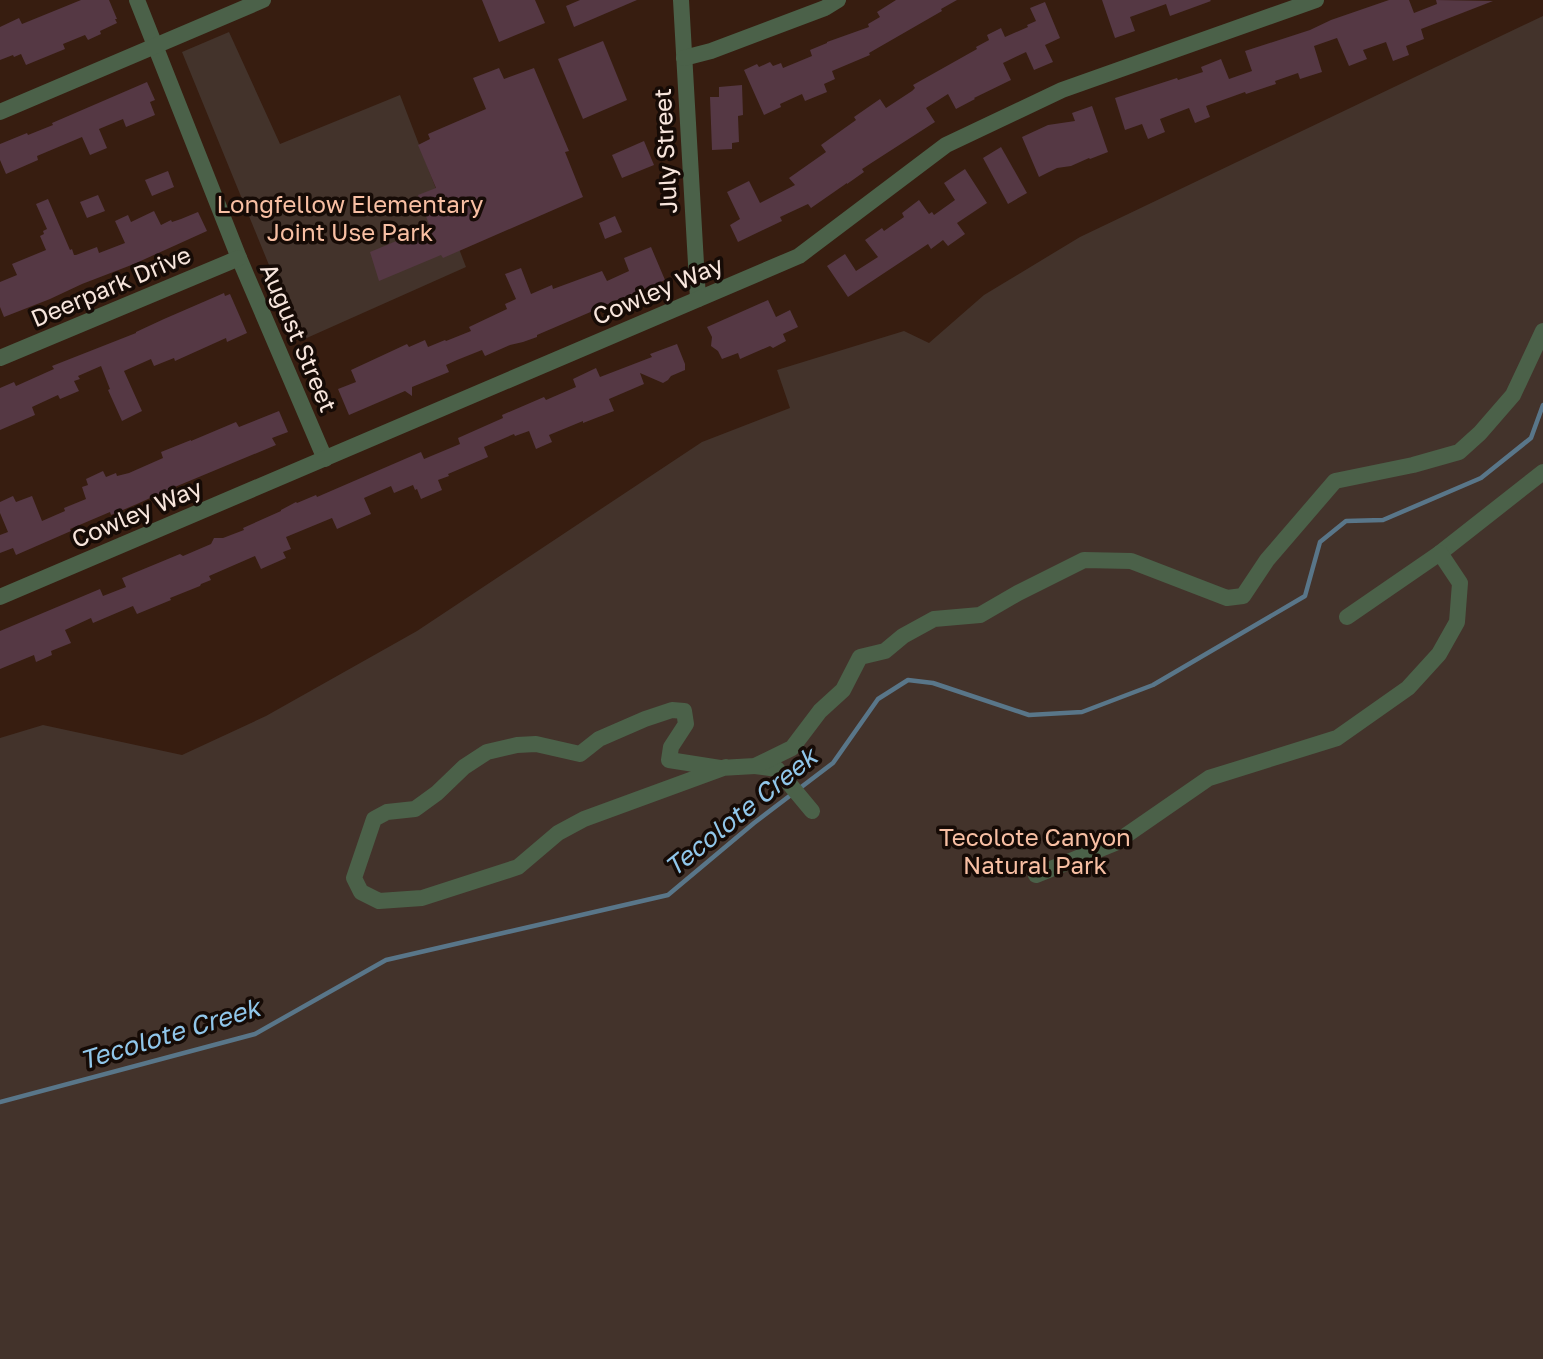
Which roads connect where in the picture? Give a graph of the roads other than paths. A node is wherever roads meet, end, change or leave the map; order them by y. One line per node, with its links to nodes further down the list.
1 (137, 0): 6 (street, August Street)
2 (263, 0): 6 (street)
3 (681, 0): 7 (street, July Street)
4 (838, 0): 7 (street)
5 (1316, 0): 10 (street, Cowley Way)
6 (156, 46): 8 (street); 9 (street, August Street)
7 (684, 58): 10 (street, July Street)
8 (0, 112)
9 (239, 258): 12 (street, Deerpark Drive); 13 (street, August Street)
10 (698, 299): 13 (street, Cowley Way)
11 (1543, 331): 18 (street)
12 (0, 358)
13 (325, 459): 16 (street, Cowley Way)
14 (1543, 472): 15 (street)
15 (1440, 553): 17 (street); 21 (street)
16 (0, 597)
17 (1347, 617)
18 (755, 766): 19 (street); 20 (street)
19 (726, 767): 19 (street)
20 (807, 805)
21 (1037, 875)

